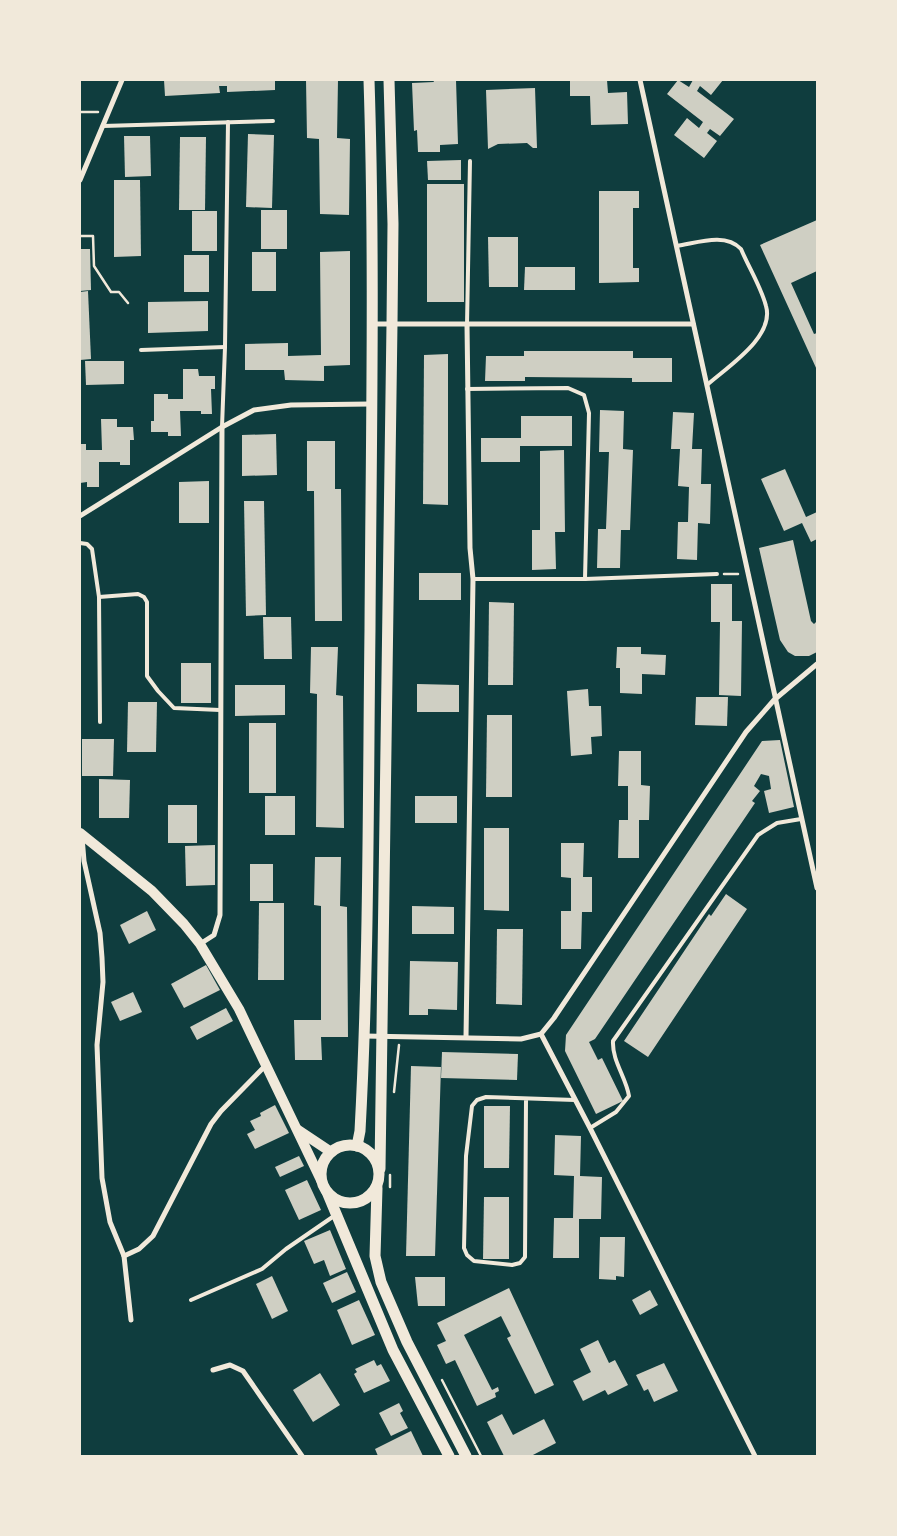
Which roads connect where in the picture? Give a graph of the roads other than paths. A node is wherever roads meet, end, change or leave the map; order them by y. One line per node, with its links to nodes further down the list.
1 (122, 80): 7 (street)
2 (368, 80): 11 (main road)
3 (389, 80): 12 (main road)
4 (640, 80): 10 (street)
5 (273, 121): 6 (lane)
6 (228, 122): 7 (lane); 15 (lane)
7 (103, 126): 9 (street)
8 (470, 161): 14 (lane)
9 (80, 180)
10 (677, 246): 13 (street); 17 (lane)
11 (371, 324): 12 (street); 19 (main road)
12 (392, 324): 14 (street); 37 (main road)
13 (693, 324): 14 (street); 17 (street)
14 (467, 325): 18 (street)
15 (225, 347): 16 (lane); 20 (lane)
16 (141, 350)
17 (707, 385): 28 (street)
18 (467, 389): 24 (street); 25 (lane)
19 (370, 404): 20 (street); 36 (main road)
20 (222, 427): 21 (street); 29 (street)
21 (80, 516)
22 (80, 543): 26 (lane)
23 (718, 574): 25 (lane)
24 (473, 579): 25 (lane); 38 (street)
25 (585, 579)
26 (99, 597): 29 (lane); 30 (lane)
27 (817, 664): 28 (street)
28 (774, 700): 31 (street); 35 (street)
29 (220, 710): 34 (street)
30 (100, 722)
31 (800, 819): 33 (street); 42 (lane)
32 (81, 834): 34 (main road); 51 (street)
33 (817, 888)
34 (200, 944): 39 (main road)
35 (541, 1034): 38 (street); 41 (street)
36 (364, 1036): 37 (street); 44 (main road)
37 (382, 1036): 38 (street); 46 (main road)
38 (466, 1037)
39 (267, 1064): 43 (main road); 51 (street)
40 (526, 1100): 40 (lane); 41 (lane)
41 (576, 1100): 42 (street)
42 (590, 1128): 58 (street)
43 (297, 1129): 45 (main road); 47 (main road)
44 (357, 1146): 45 (main road); 46 (main road)
45 (331, 1152): 47 (main road)
46 (385, 1168): 48 (main road)
47 (321, 1180): 49 (main road)
48 (377, 1188): 49 (main road); 57 (main road)
49 (327, 1192): 50 (main road)
50 (336, 1215): 52 (lane); 56 (main road)
51 (124, 1256): 53 (street)
52 (191, 1300)
53 (131, 1320)
54 (213, 1370): 55 (street)
55 (302, 1456)
56 (449, 1456)
57 (466, 1456)
58 (755, 1456)

